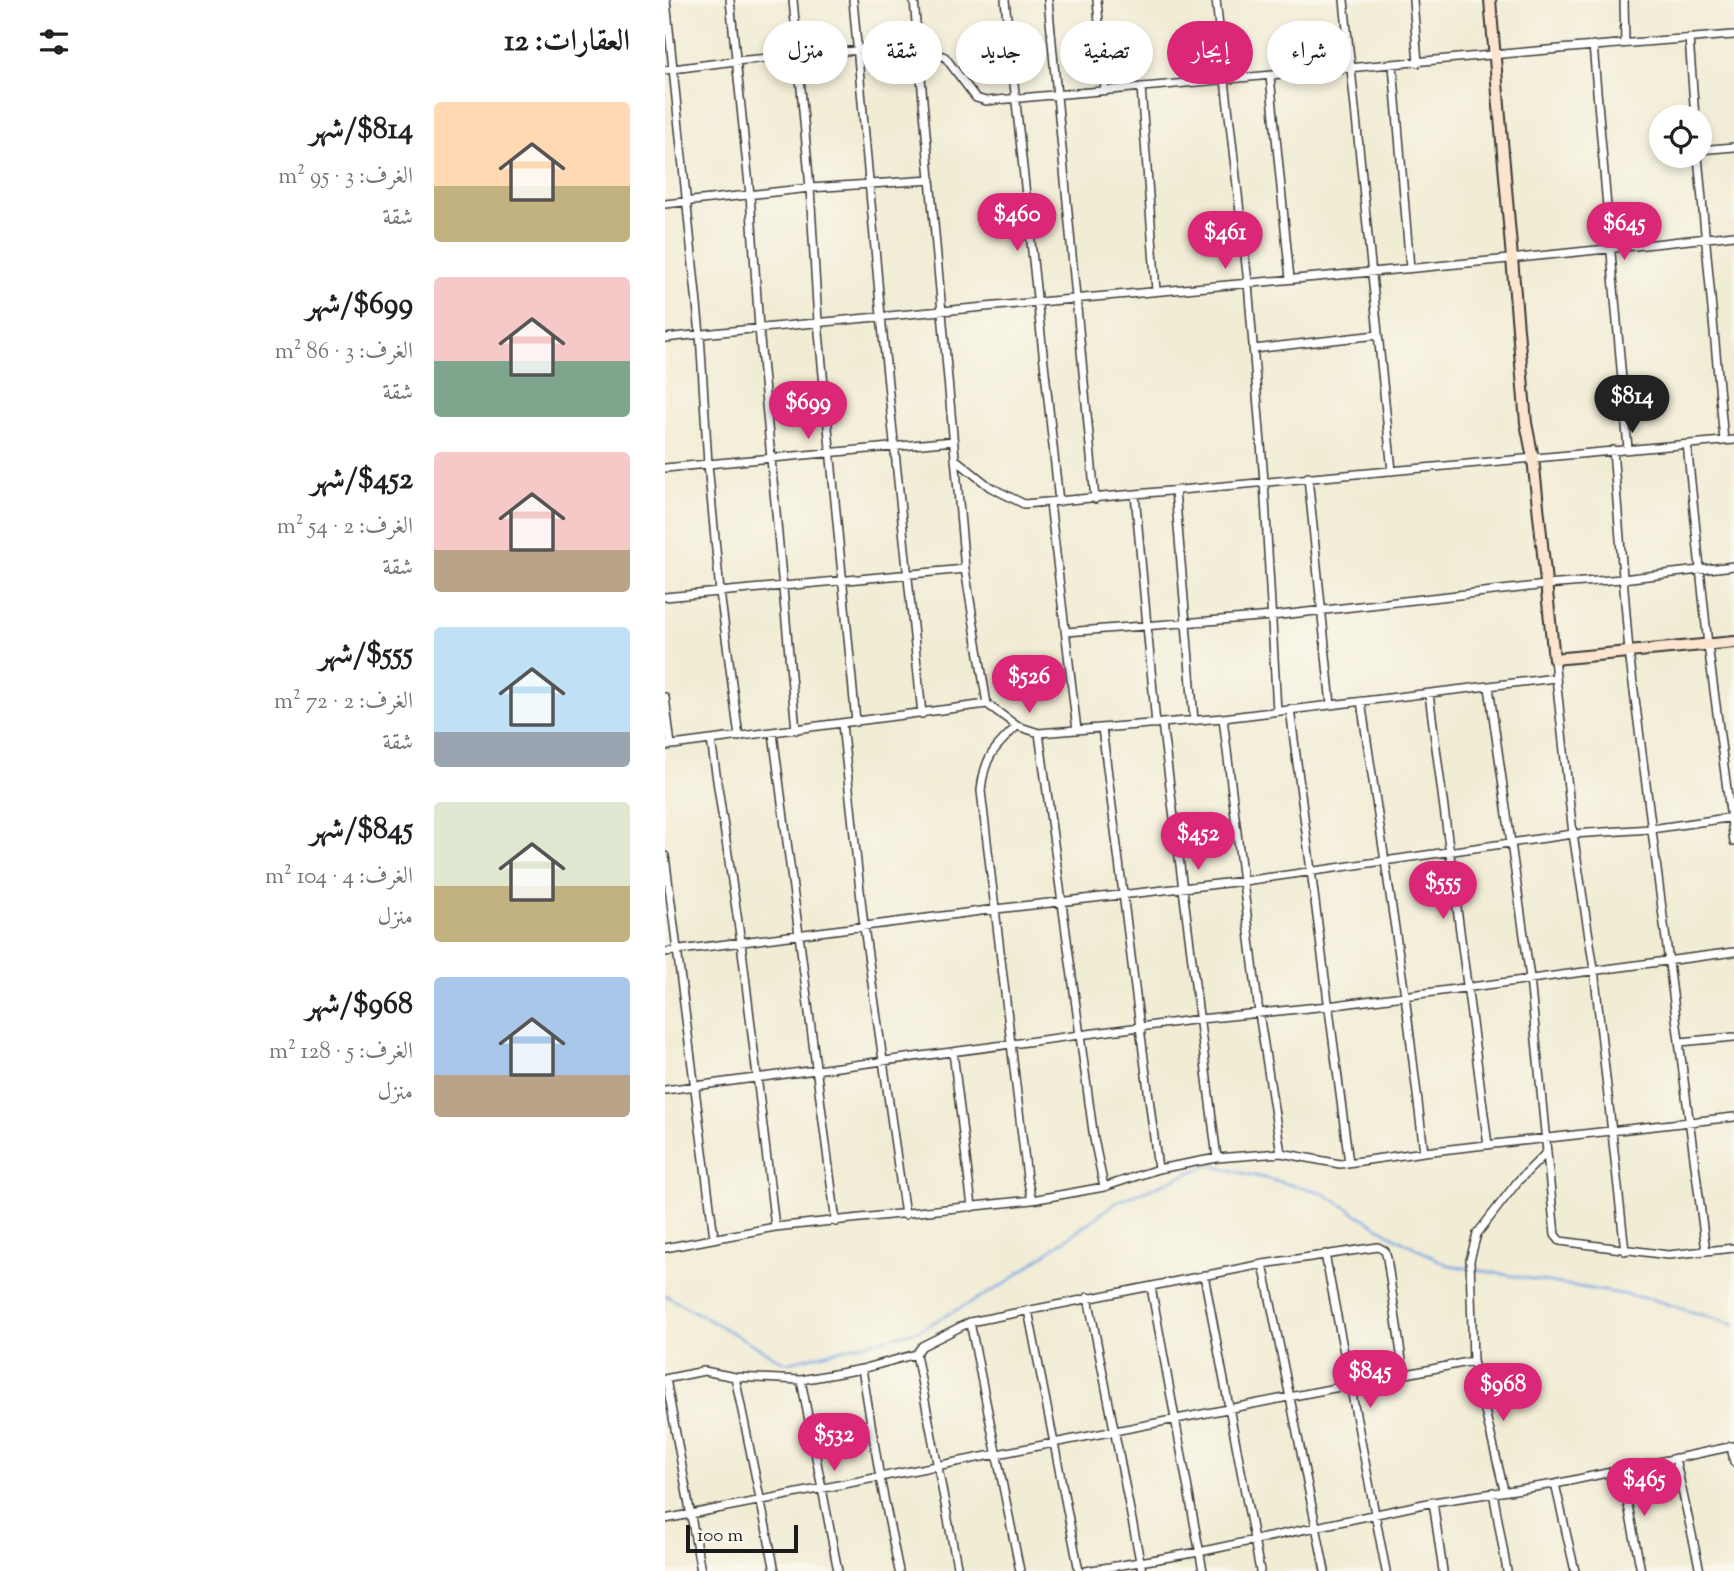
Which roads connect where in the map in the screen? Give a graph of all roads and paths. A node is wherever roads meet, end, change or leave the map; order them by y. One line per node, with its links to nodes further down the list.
1 (666, 0): 31 (street)
2 (730, 0): 28 (street)
3 (793, 0): 14 (street)
4 (853, 0): 22 (street)
5 (914, 0): 15 (street)
6 (1005, 0): 42 (street)
7 (1048, 0): 41 (street)
8 (1097, 0): 40 (street)
9 (1216, 0): 16 (street)
10 (1344, 0): 17 (street)
11 (1413, 0): 29 (street)
12 (1490, 0): 26 (street)
13 (1624, 0): 20 (street)
14 (795, 21)
15 (916, 21)
16 (1219, 21)
17 (1346, 21)
18 (1734, 35): 19 (street)
19 (1689, 38): 20 (street); 43 (street)
20 (1625, 43): 21 (street)
21 (1593, 45): 26 (street); 55 (street)
22 (858, 51): 23 (street); 24 (street); 48 (street)
23 (862, 51)
24 (848, 52)
25 (942, 56): 42 (street)
26 (1494, 56): 29 (street); 56 (street)
27 (763, 58): 28 (street)
28 (735, 61): 31 (street); 50 (street)
29 (1417, 63): 30 (street)
30 (1393, 65): 32 (street); 57 (street)
31 (669, 69): 51 (street)
32 (1351, 69)
33 (1351, 79): 58 (street)
34 (801, 84): 49 (street)
35 (922, 84): 47 (street)
36 (1177, 84): 39 (street)
37 (1226, 84): 60 (street)
38 (1271, 84): 59 (street)
39 (1141, 87): 40 (street); 61 (street)
40 (1105, 90): 41 (street)
41 (1057, 94): 42 (street); 62 (street)
42 (1016, 98): 63 (street)
43 (1694, 105)
44 (1734, 147): 45 (street)
45 (1712, 149)
46 (1699, 168): 54 (street)
47 (931, 180): 48 (street); 64 (street)
48 (870, 185): 49 (street); 65 (street)
49 (810, 188): 50 (street); 66 (street)
50 (750, 195): 51 (street); 67 (street)
51 (687, 202): 52 (street); 68 (street)
52 (665, 204)
53 (1734, 235): 54 (street)
54 (1705, 239): 55 (street); 74 (street)
55 (1610, 250): 56 (street); 77 (street)
56 (1511, 258): 57 (street); 81 (street)
57 (1410, 268): 58 (street)
58 (1371, 271): 59 (street); 69 (street)
59 (1290, 279): 60 (street)
60 (1248, 283): 61 (street); 71 (street)
61 (1156, 291): 62 (street)
62 (1076, 298): 63 (street); 90 (street)
63 (1036, 302): 64 (street); 91 (street)
64 (942, 310): 65 (street); 73 (street)
65 (881, 316): 66 (street); 76 (street)
66 (818, 322): 67 (street); 79 (street)
67 (759, 328): 68 (street); 80 (street)
68 (700, 334): 70 (street); 83 (street)
69 (1377, 335): 71 (street); 85 (street)
70 (665, 338)
71 (1254, 349): 87 (street)
72 (1734, 440): 74 (street)
73 (954, 441): 76 (street); 82 (street)
74 (1724, 441): 75 (street)
75 (1687, 444): 77 (street); 94 (street)
76 (894, 446): 79 (street); 95 (street)
77 (1628, 449): 78 (street)
78 (1613, 450): 81 (street); 96 (street)
79 (830, 453): 80 (street); 97 (street)
80 (772, 458): 83 (street); 99 (street)
81 (1533, 458): 85 (street); 98 (street)
82 (955, 459): 91 (street); 93 (street)
83 (708, 464): 84 (street); 100 (street)
84 (665, 468)
85 (1392, 471): 86 (street)
86 (1308, 477): 87 (street); 102 (street)
87 (1264, 481): 88 (street); 103 (street)
88 (1175, 490): 89 (street); 104 (street)
89 (1135, 494): 90 (street); 105 (street)
90 (1095, 499): 91 (street)
91 (1055, 503): 106 (street)
92 (1734, 566): 94 (street)
93 (965, 569): 95 (street); 116 (street)
94 (1700, 570): 96 (street); 108 (street)
95 (907, 574): 97 (street); 120 (street)
96 (1622, 579): 98 (street); 109 (street)
97 (842, 580): 99 (street); 123 (street)
98 (1546, 584): 102 (street); 110 (street)
99 (784, 586): 100 (street); 128 (street)
100 (720, 592): 101 (street); 132 (street)
101 (665, 597)
102 (1323, 610): 103 (street); 117 (street)
103 (1272, 616): 104 (street); 119 (street)
104 (1186, 623): 105 (street); 122 (street)
105 (1147, 627): 106 (street); 125 (street)
106 (1066, 632): 129 (street)
107 (1734, 642): 108 (street)
108 (1709, 645): 109 (street); 135 (street)
109 (1629, 652): 110 (street); 136 (street)
110 (1554, 659): 111 (street)
111 (1555, 678): 112 (street); 137 (street)
112 (1489, 687): 113 (street); 139 (street)
113 (1429, 694): 115 (street); 140 (street)
114 (665, 697): 134 (street)
115 (1361, 701): 117 (street); 142 (street)
116 (987, 704): 120 (street); 126 (street)
117 (1331, 705): 118 (street)
118 (1290, 709): 119 (street); 143 (street)
119 (1277, 711): 121 (street)
120 (922, 714): 123 (street)
121 (1223, 718): 122 (street); 144 (street)
122 (1194, 721): 125 (street)
123 (856, 722): 124 (street)
124 (842, 724): 128 (street); 149 (street)
125 (1159, 724): 127 (street); 145 (street)
126 (1017, 726): 131 (street); 148 (street)
127 (1102, 728): 129 (street); 146 (street)
128 (796, 730): 130 (street)
129 (1077, 730): 131 (street)
130 (773, 733): 132 (street); 150 (street)
131 (1039, 733): 147 (street)
132 (739, 737): 133 (street)
133 (711, 740): 134 (street); 151 (street)
134 (668, 746)
135 (1733, 817): 136 (street); 138 (street)
136 (1651, 829): 137 (street); 155 (street)
137 (1573, 834): 139 (street); 156 (street)
138 (1734, 842)
139 (1510, 843): 140 (street); 157 (street)
140 (1448, 852): 142 (street); 158 (street)
141 (665, 856): 152 (street)
142 (1385, 861): 143 (street); 159 (street)
143 (1312, 872): 144 (street); 160 (street)
144 (1244, 881): 145 (street); 161 (street)
145 (1183, 888): 146 (street); 162 (street)
146 (1122, 894): 147 (street); 163 (street)
147 (1062, 901): 148 (street); 164 (street)
148 (996, 909): 149 (street); 167 (street)
149 (865, 927): 150 (street); 169 (street)
150 (799, 935): 151 (street); 170 (street)
151 (741, 942): 152 (street); 171 (street)
152 (677, 950): 153 (street); 172 (street)
153 (665, 952)
154 (1734, 952): 155 (street)
155 (1669, 959): 156 (street); 166 (street)
156 (1594, 969): 157 (street); 176 (street)
157 (1530, 978): 158 (street); 177 (street)
158 (1466, 987): 159 (street); 178 (street)
159 (1405, 995): 160 (street); 179 (street)
160 (1328, 1006): 161 (street); 183 (street)
161 (1259, 1013): 162 (street); 181 (street)
162 (1199, 1018): 163 (street); 182 (street)
163 (1140, 1027): 164 (street); 184 (street)
164 (1079, 1036): 167 (street); 185 (street)
165 (1734, 1037): 166 (street)
166 (1680, 1042): 175 (street)
167 (1012, 1044): 168 (street); 186 (street)
168 (953, 1052): 169 (street); 187 (street)
169 (884, 1060): 170 (street); 188 (street)
170 (816, 1069): 171 (street); 189 (street)
171 (757, 1077): 172 (street); 190 (street)
172 (696, 1087): 173 (street); 191 (street)
173 (665, 1090)
174 (1734, 1117): 175 (street)
175 (1690, 1122): 176 (street); 195 (street)
176 (1611, 1131): 177 (street); 194 (street)
177 (1546, 1138): 178 (street); 180 (street)
178 (1488, 1145): 179 (street)
179 (1424, 1152): 183 (street)
180 (1547, 1152): 194 (street); 204 (street)
181 (1281, 1153): 182 (street); 183 (street)
182 (1217, 1158): 184 (street)
183 (1349, 1163)
184 (1158, 1169): 185 (street)
185 (1104, 1187): 186 (street)
186 (1032, 1200): 187 (street)
187 (972, 1207): 188 (street)
188 (905, 1215): 189 (street)
189 (836, 1222): 190 (street)
190 (775, 1227): 191 (street)
191 (713, 1237): 192 (street)
192 (665, 1248)
193 (1734, 1248): 195 (street)
194 (1625, 1251): 195 (street)
195 (1706, 1251)
196 (1325, 1254): 197 (street); 206 (street); 210 (street)
197 (1263, 1264): 198 (street); 211 (street)
198 (1204, 1275): 199 (street); 212 (street)
199 (1151, 1287): 200 (street); 213 (street)
200 (1088, 1297): 201 (street); 214 (street)
201 (1028, 1310): 202 (street); 215 (street)
202 (970, 1322): 203 (street); 217 (street)
203 (916, 1354): 205 (street); 220 (street)
204 (1473, 1362): 206 (street); 225 (street)
205 (862, 1369): 209 (street); 222 (street)
206 (1404, 1374): 210 (street)
207 (735, 1377): 208 (street); 209 (street); 227 (street)
208 (665, 1379): 229 (street)
209 (801, 1380): 224 (street)
210 (1351, 1384): 211 (street); 230 (street)
211 (1290, 1396): 212 (street); 232 (street)
212 (1229, 1408): 213 (street); 233 (street)
213 (1174, 1419): 214 (street); 234 (street)
214 (1114, 1430): 215 (street); 235 (street)
215 (1053, 1442): 217 (street); 242 (street)
216 (1732, 1446): 218 (street); 219 (street)
217 (998, 1453): 220 (street); 241 (street)
218 (1675, 1458): 221 (street); 253 (street)
219 (1734, 1462)
220 (938, 1467): 222 (street); 240 (street)
221 (1621, 1470): 223 (street); 252 (street)
222 (880, 1478): 224 (street); 239 (street)
223 (1555, 1484): 225 (street); 251 (street)
224 (822, 1487): 227 (street); 238 (street)
225 (1504, 1490): 226 (street)
226 (1493, 1492): 228 (street); 250 (street)
227 (761, 1499): 229 (street); 237 (street)
228 (1433, 1502): 230 (street); 249 (street)
229 (690, 1513): 231 (street); 236 (street)
230 (1375, 1513): 232 (street); 248 (street)
231 (665, 1519)
232 (1317, 1528): 233 (street); 247 (street)
233 (1253, 1540): 234 (street); 246 (street)
234 (1199, 1552): 235 (street); 245 (street)
235 (1140, 1562): 243 (street); 244 (street)
236 (701, 1571)
237 (775, 1571)
238 (838, 1571)
239 (899, 1571)
240 (958, 1571)
241 (1020, 1571)
242 (1079, 1571)
243 (1086, 1571)
244 (1142, 1571)
245 (1203, 1571)
246 (1260, 1571)
247 (1325, 1571)
248 (1386, 1571)
249 (1443, 1571)
250 (1507, 1571)
251 (1576, 1571)
252 (1640, 1571)
253 (1700, 1571)

